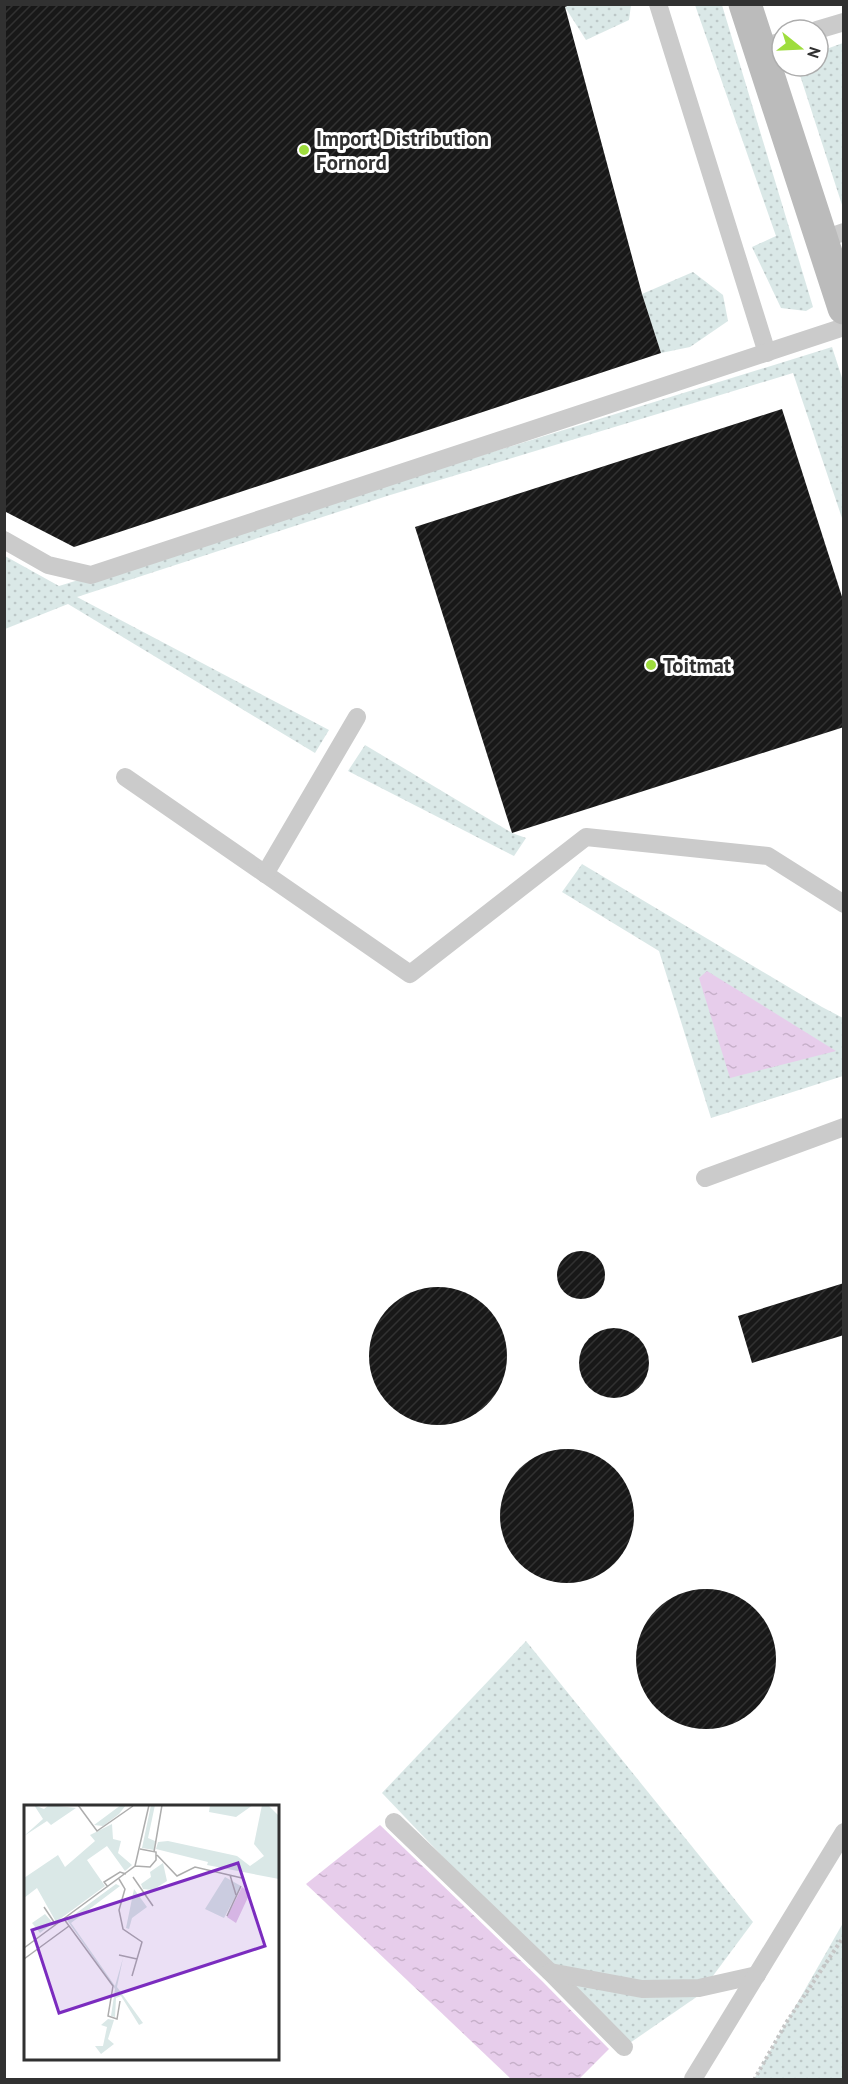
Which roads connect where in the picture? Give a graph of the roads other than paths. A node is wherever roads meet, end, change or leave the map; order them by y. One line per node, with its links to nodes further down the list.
1 (658, 4): 8 (lane)
2 (745, 4): 3 (street)
3 (770, 44)
4 (781, 78): 5 (street)
5 (832, 236): 6 (street)
6 (843, 308)
7 (843, 327): 8 (lane)
8 (767, 353): 9 (lane)
9 (4, 540)
10 (357, 717): 12 (lane)
11 (124, 777): 12 (lane)
12 (265, 874): 13 (lane)
13 (843, 904)
14 (843, 1127): 15 (lane)
15 (705, 1178)
16 (394, 1822): 18 (lane)
17 (843, 1832): 19 (lane)
18 (550, 1972): 19 (lane); 20 (lane)
19 (758, 1975): 21 (lane)
20 (624, 2047)
21 (693, 2079)

